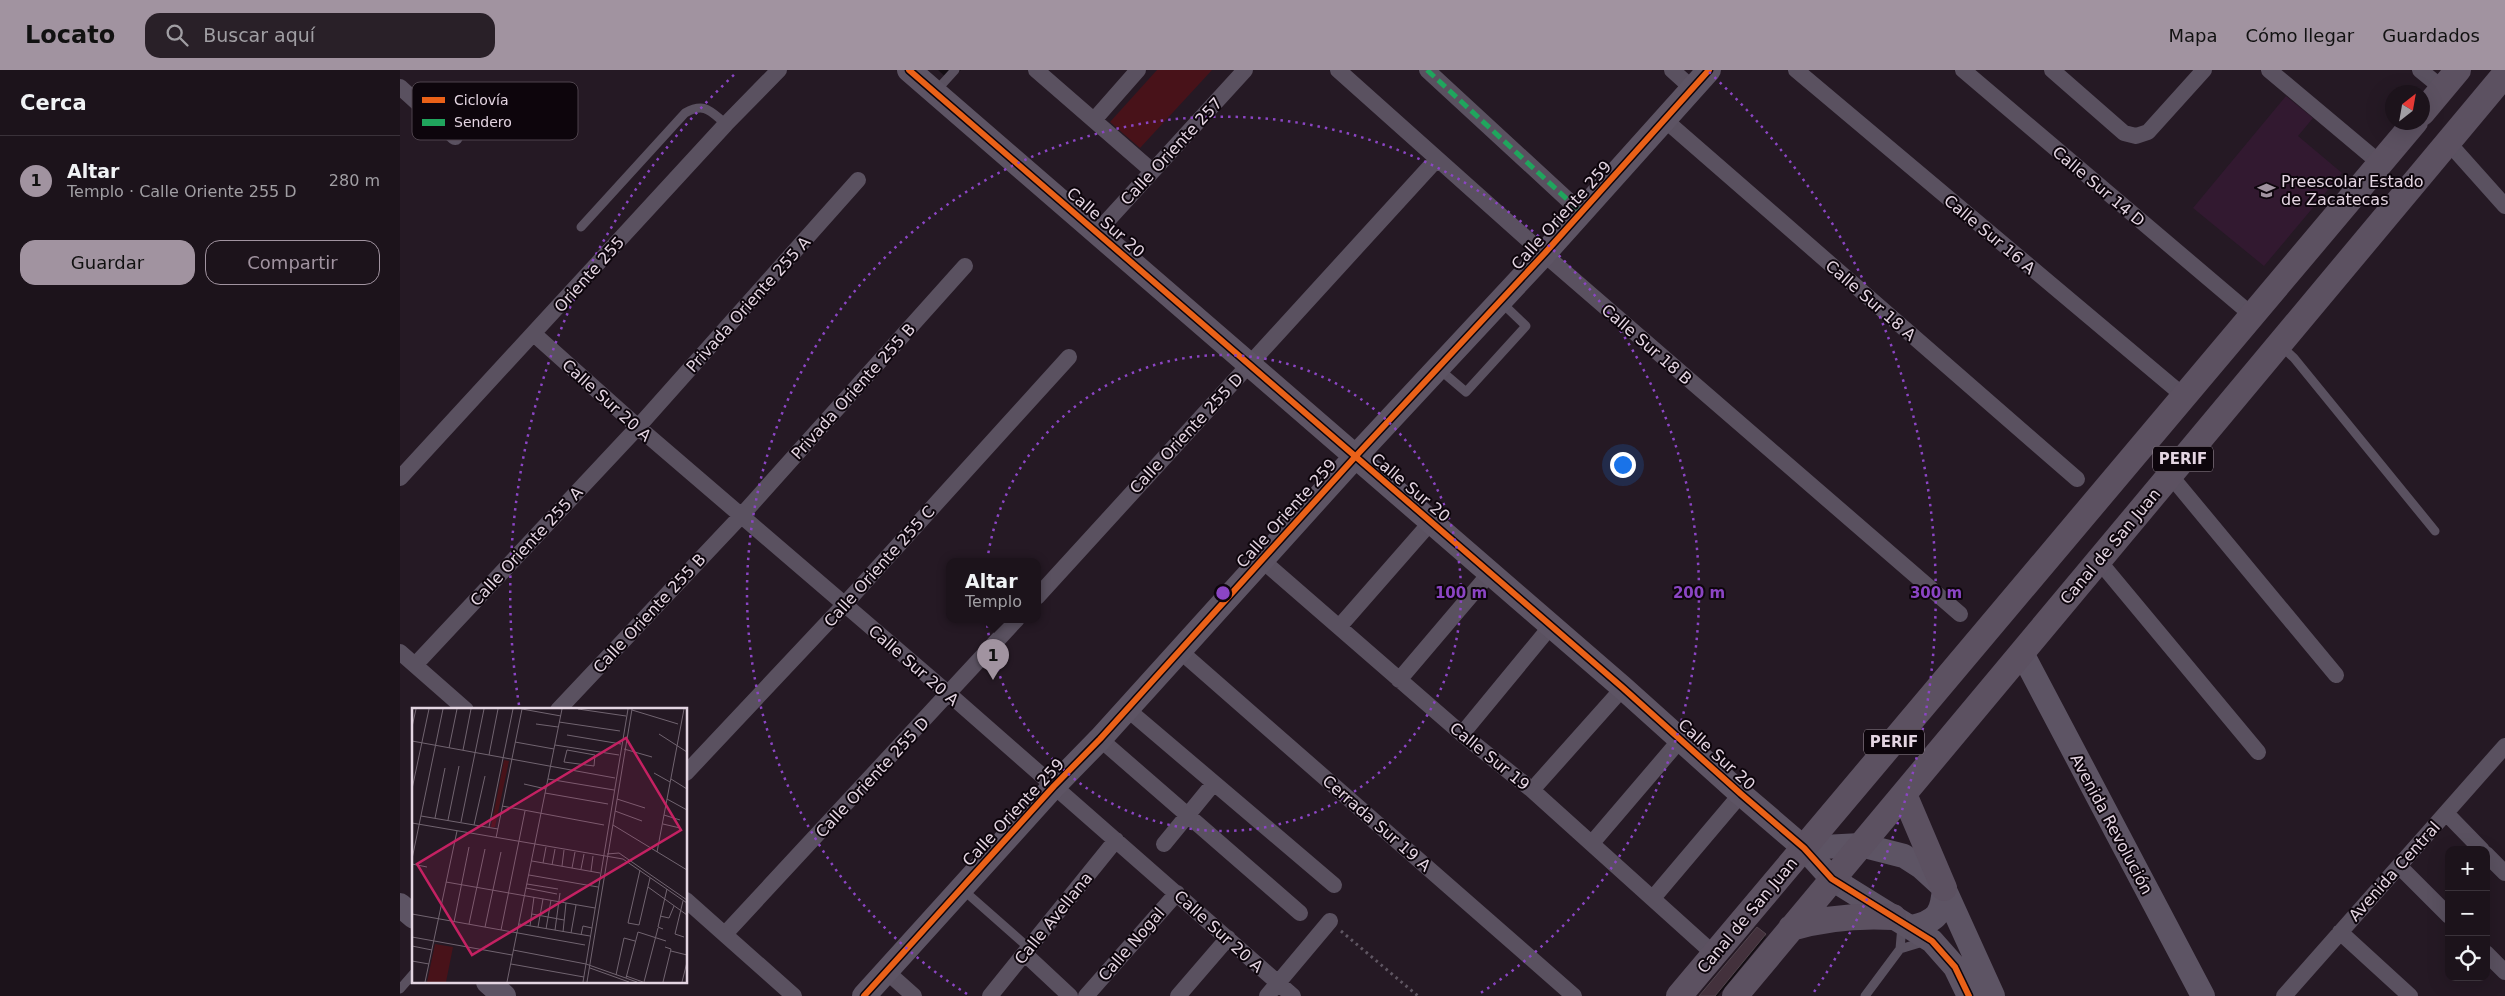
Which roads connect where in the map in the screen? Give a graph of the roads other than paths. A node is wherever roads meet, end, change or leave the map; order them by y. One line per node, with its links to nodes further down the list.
1 (780, 70): 26 (street, Oriente 255)
2 (909, 70): 21 (street, Calle Sur 20)
3 (955, 70): 21 (lane)
4 (1036, 70): 24 (street)
5 (1138, 70): 24 (street)
6 (1245, 70): 31 (street, Calle Oriente 257)
7 (1338, 70): 29 (street, Calle Sur 18 B)
8 (1427, 70): 34 (street)
9 (1672, 70): 20 (street)
10 (1709, 70): 20 (street, Calle Oriente 259)
11 (1796, 70): 46 (street, Calle Sur 16 A)
12 (1963, 70): 40 (street, Calle Sur 14 D)
13 (2052, 70): 14 (street)
14 (2204, 70)
15 (2269, 70): 30 (street)
16 (2420, 70): 18 (street)
17 (2505, 74): 28 (main road, Canal de San Juan / PERIF)
18 (2450, 79): 23 (main road)
19 (400, 87): 22 (street)
20 (1693, 89): 25 (street, Calle Oriente 259)
21 (935, 92): 36 (street, Calle Sur 20)
22 (412, 98)
23 (2430, 103)
24 (1094, 120): 31 (street)
25 (1665, 120): 34 (street, Calle Oriente 259); 51 (street, Calle Sur 18 A)
26 (726, 124): 35 (lane); 41 (street, Oriente 255)
27 (2409, 130): 30 (main road, Canal de San Juan / PERIF)
28 (2447, 141): 33 (street); 42 (main road, Canal de San Juan / PERIF)
29 (1437, 159): 37 (street, Calle Sur 18 B); 44 (street, Calle Oriente 255 D)
30 (2381, 164): 40 (main road, Canal de San Juan / PERIF)
31 (1151, 170): 36 (street, Calle Oriente 257)
32 (858, 180): 47 (street, Privada Oriente 255 A)
33 (2505, 206)
34 (1582, 213): 37 (street, Calle Oriente 259)
35 (581, 227)
36 (1097, 232): 44 (street, Calle Sur 20)
37 (1544, 254): 39 (street, Calle Oriente 259); 60 (street, Calle Sur 18 B)
38 (965, 266): 52 (street, Privada Oriente 255 B)
39 (1500, 301): 45 (street, Calle Oriente 259); 45 (lane)
40 (2245, 309): 46 (main road, Canal de San Juan / PERIF)
41 (534, 334): 47 (street, Calle Sur 20 A); 50 (street, Oriente 255)
42 (2279, 344): 49 (main road, Canal de San Juan / PERIF); 54 (lane)
43 (1069, 357): 59 (street, Calle Oriente 255 C)
44 (1249, 365): 48 (street, Calle Sur 20); 58 (street, Calle Oriente 255 D)
45 (1438, 369): 48 (street, Calle Oriente 259)
46 (2185, 397): 93 (main road, Canal de San Juan / PERIF)
47 (638, 427): 52 (street, Calle Sur 20 A); 67 (street, Calle Oriente 255 A)
48 (1355, 457): 53 (street, Calle Sur 20); 55 (street, Calle Oriente 259)
49 (2170, 475): 56 (main road, Canal de San Juan / PERIF); 68 (street)
50 (400, 478)
51 (2077, 479)
52 (741, 516): 59 (street, Calle Sur 20 A); 73 (street, Calle Oriente 255 B)
53 (1430, 522): 57 (street, Calle Sur 20); 63 (street)
54 (2435, 531)
55 (1262, 561): 63 (street, Calle Sur 19); 64 (street, Calle Oriente 259)
56 (2098, 561): 66 (main road, Canal de San Juan / PERIF); 79 (street)
57 (1490, 573): 62 (street, Calle Sur 20); 69 (street)
58 (1041, 593)
59 (844, 604): 71 (street, Calle Sur 20 A); 80 (street, Calle Oriente 255 C)
60 (1960, 614)
61 (1013, 623): 71 (street, Calle Oriente 255 D)
62 (1551, 626): 70 (street, Calle Sur 20); 75 (street)
63 (1339, 627): 69 (street, Calle Sur 19)
64 (1180, 651): 74 (street, Calle Oriente 259); 135 (street, Cerrada Sur 19 A)
65 (400, 652): 67 (street)
66 (2022, 653): 85 (main road, Canal de San Juan / PERIF); 141 (street, Avenida Revolución)
67 (415, 665): 72 (street)
68 (2336, 675)
69 (1399, 680): 75 (street, Calle Sur 19)
70 (1623, 688): 77 (street, Calle Sur 20); 83 (street)
71 (948, 694): 82 (street, Calle Sur 20 A); 112 (street, Calle Oriente 255 D)
72 (464, 708)
73 (560, 708)
74 (1128, 709): 76 (street, Calle Oriente 259); 81 (street)
75 (1462, 734): 83 (street, Calle Sur 19)
76 (1100, 739): 82 (street, Calle Oriente 259); 87 (street)
77 (1680, 740): 84 (street, Calle Sur 20); 89 (street)
78 (2505, 746): 86 (street, Avenida Central)
79 (2258, 752)
80 (688, 772)
81 (1214, 783): 87 (street); 98 (street)
82 (1054, 786): 88 (street, Calle Sur 20 A); 99 (street, Calle Oriente 259)
83 (1532, 790): 89 (street, Calle Sur 19)
84 (1741, 794): 93 (street, Calle Sur 20); 102 (street)
85 (1904, 794): 91 (main road, Canal de San Juan / PERIF); 100 (main road)
86 (2446, 813): 92 (street); 95 (street, Avenida Central)
87 (1188, 815): 90 (street); 106 (street)
88 (1116, 840): 101 (street, Calle Sur 20 A); 116 (street, Calle Avellana)
89 (1592, 843): 102 (street, Calle Sur 19)
90 (1164, 844)
91 (1861, 845): 93 (street); 97 (main road, Canal de San Juan / PERIF); 100 (street)
92 (2478, 846)
93 (1804, 848): 97 (street, Calle Sur 20); 117 (main road, Canal de San Juan / PERIF)
94 (2490, 858): 96 (street)
95 (2399, 866): 105 (street); 111 (street, Avenida Central)
96 (2505, 873)
97 (1832, 879): 109 (street, Calle Sur 20); 110 (main road, Canal de San Juan / PERIF)
98 (1334, 885)
99 (961, 888): 116 (lane); 119 (street, Calle Oriente 259)
100 (1944, 888): 109 (street); 114 (lane); 140 (street)
101 (1177, 893): 113 (street, Calle Sur 20 A); 131 (street, Calle Nogal)
102 (1653, 898): 117 (street, Calle Sur 19)
103 (688, 902): 112 (street)
104 (400, 905): 107 (street)
105 (2445, 912)
106 (1300, 913)
107 (412, 915)
108 (1330, 920): 122 (street)
109 (1903, 922): 110 (main road); 114 (street, Calle Sur 20); 115 (lane)
110 (1791, 928): 137 (main road, Canal de San Juan / PERIF)
111 (2340, 932): 142 (street, Avenida Central); 143 (street)
112 (725, 934): 126 (street)
113 (1228, 938): 122 (street, Calle Sur 20 A); 132 (street)
114 (1932, 941): 115 (lane); 139 (street, Calle Sur 20)
115 (1900, 949): 138 (lane)
116 (1027, 951): 129 (street, Calle Avellana); 130 (street)
117 (1714, 954): 136 (main road, Canal de San Juan / PERIF)
118 (2490, 957): 120 (street)
119 (886, 971): 127 (street, Calle Oriente 259); 128 (street)
120 (2505, 972)
121 (412, 975): 124 (lane)
122 (1278, 983): 133 (street); 134 (street, Calle Sur 20 A)
123 (490, 984): 125 (street)
124 (400, 989)
125 (504, 996)
126 (794, 996)
127 (864, 996)
128 (914, 996)
129 (990, 996)
130 (1070, 996)
131 (1086, 996)
132 (1178, 996)
133 (1267, 996)
134 (1293, 996)
135 (1574, 996)
136 (1679, 996)
137 (1735, 996)
138 (1865, 996)
139 (1969, 996)
140 (1993, 996)
141 (2204, 996)
142 (2284, 996)
143 (2410, 996)

